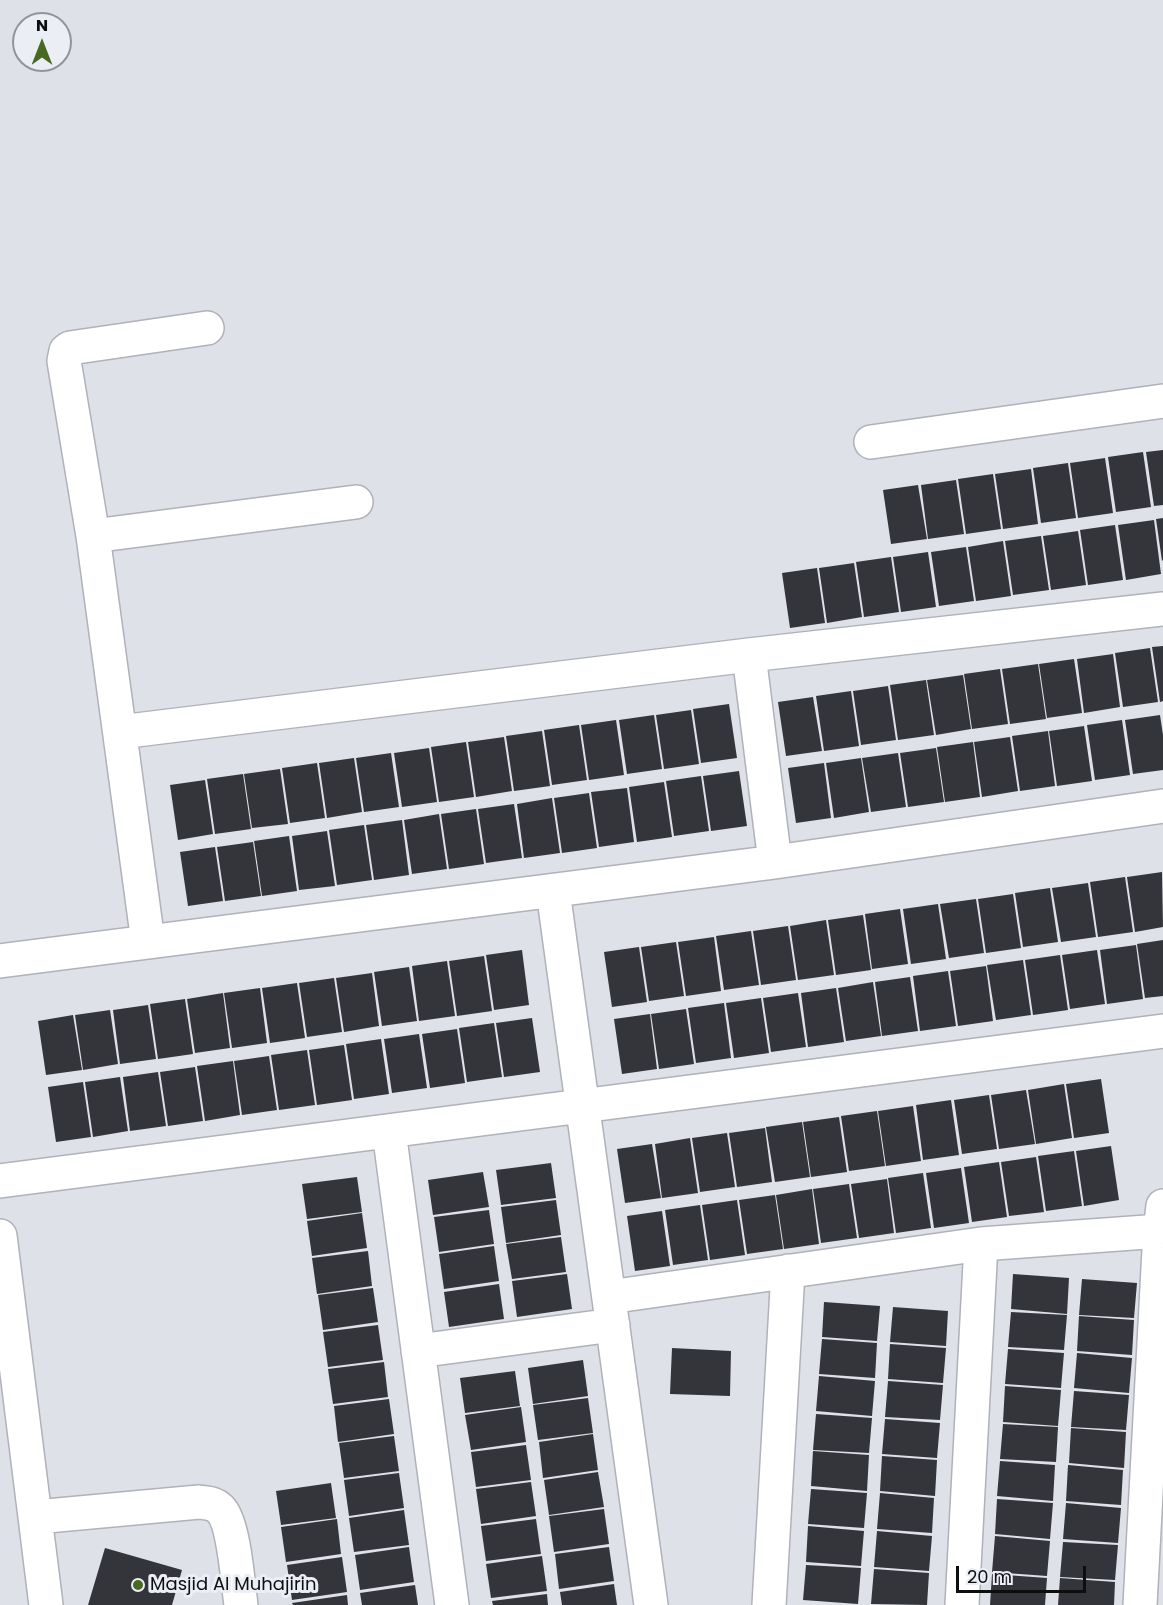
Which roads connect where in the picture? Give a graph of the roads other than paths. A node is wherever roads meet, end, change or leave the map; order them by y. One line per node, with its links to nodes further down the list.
1 (207, 328): 5 (street)
2 (1163, 401): 3 (street)
3 (871, 442)
4 (356, 502): 5 (street)
5 (93, 536): 8 (street)
6 (1163, 609): 7 (street)
7 (749, 655): 8 (street); 10 (street)
8 (120, 732): 12 (street)
9 (1163, 806): 10 (street)
10 (775, 862): 11 (street)
11 (553, 891): 12 (street); 15 (street)
12 (148, 942): 13 (street)
13 (0, 961)
14 (1163, 1031): 15 (street)
15 (583, 1106): 16 (street); 22 (street)
16 (388, 1131): 17 (street); 23 (street)
17 (0, 1181)
18 (1161, 1219): 20 (street); 31 (street)
19 (0, 1236): 24 (street)
20 (981, 1244): 21 (street); 30 (street)
21 (788, 1271): 22 (street); 29 (street)
22 (611, 1311): 23 (street); 28 (street)
23 (418, 1351): 27 (street)
24 (36, 1517): 25 (street); 26 (street)
25 (46, 1605)
26 (241, 1605)
27 (452, 1605)
28 (651, 1605)
29 (769, 1605)
30 (962, 1605)
31 (1140, 1605)

